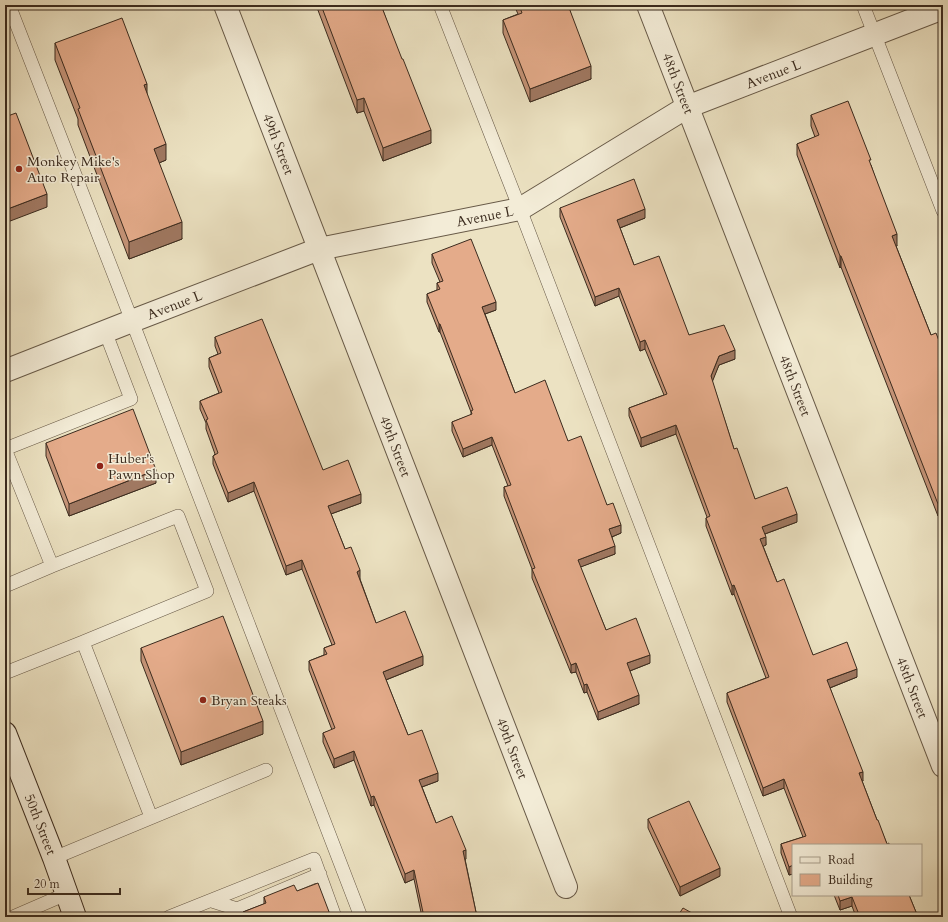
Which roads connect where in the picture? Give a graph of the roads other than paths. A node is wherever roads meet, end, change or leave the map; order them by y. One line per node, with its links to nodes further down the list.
1 (9, 5): 12 (lane)
2 (224, 5): 11 (street, 49th Street)
3 (440, 5): 9 (lane)
4 (648, 5): 8 (street, 48th Street)
5 (863, 5): 7 (lane)
6 (943, 8): 7 (street, Avenue L)
7 (875, 34): 8 (street, Avenue L); 10 (lane)
8 (687, 107): 9 (street, Avenue L); 21 (street, 48th Street)
9 (520, 209): 11 (street, Avenue L); 32 (lane)
10 (943, 211)
11 (319, 249): 12 (street, Avenue L); 25 (street, 49th Street)
12 (132, 321): 13 (street, Avenue L); 31 (lane)
13 (106, 332): 14 (street, Avenue L); 15 (lane)
14 (5, 371)
15 (7, 458): 16 (lane)
16 (52, 566): 17 (lane); 18 (lane)
17 (5, 586)
18 (83, 642): 19 (lane); 23 (lane)
19 (5, 673)
20 (5, 733): 24 (street, 50th Street)
21 (943, 766)
22 (266, 770): 23 (lane)
23 (151, 817): 24 (lane)
24 (54, 858): 26 (street, 50th Street)
25 (566, 887)
26 (66, 894): 27 (lane); 28 (street, 50th Street)
27 (13, 917)
28 (75, 917)
29 (170, 917): 30 (lane)
30 (335, 917)
31 (361, 917)
32 (792, 917)

